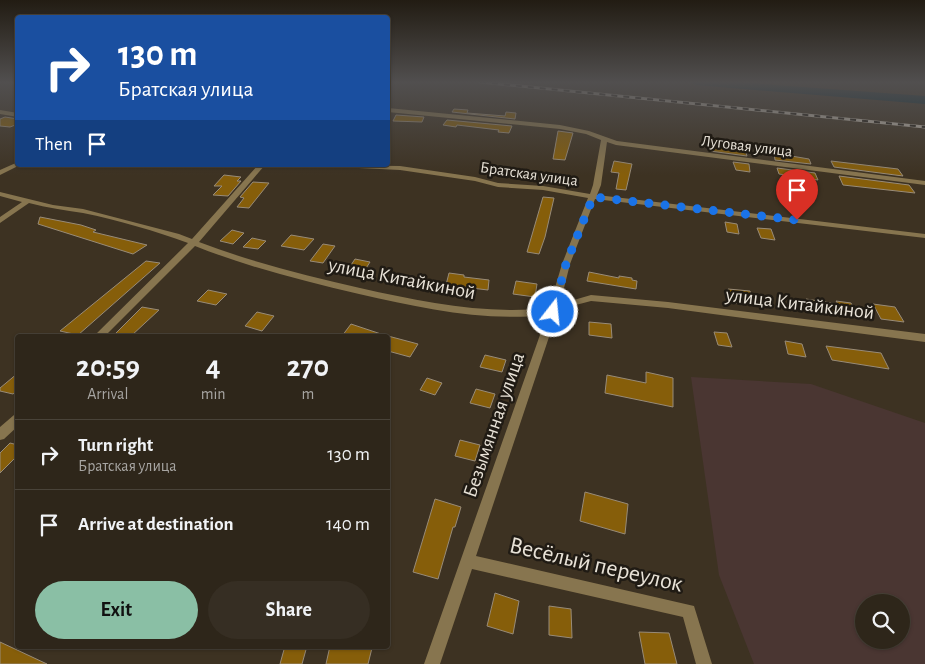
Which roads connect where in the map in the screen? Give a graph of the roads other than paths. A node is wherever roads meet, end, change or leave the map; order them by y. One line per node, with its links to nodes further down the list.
1 (418, 113): 2 (street, Луговая улица)
2 (604, 140): 7 (street, Луговая улица); 9 (street, Безымянная улица)
3 (15, 166): 6 (street)
4 (260, 167): 13 (street)
5 (379, 167): 9 (street, Братская улица)
6 (0, 173)
7 (924, 183)
8 (0, 194): 10 (street, улица Китайкиной)
9 (593, 197): 12 (street, Братская улица); 14 (street, Безымянная улица)
10 (28, 201): 11 (street); 13 (street, улица Китайкиной)
11 (0, 221)
12 (925, 236)
13 (193, 243): 14 (street, улица Китайкиной); 15 (street)
14 (553, 312): 16 (street, улица Китайкиной); 19 (street, Безымянная улица)
15 (101, 334)
16 (925, 338)
17 (15, 421): 18 (street)
18 (0, 435)
19 (468, 560): 20 (street, Безымянная улица); 21 (street, Весёлый переулок)
20 (432, 664)
21 (704, 664)

